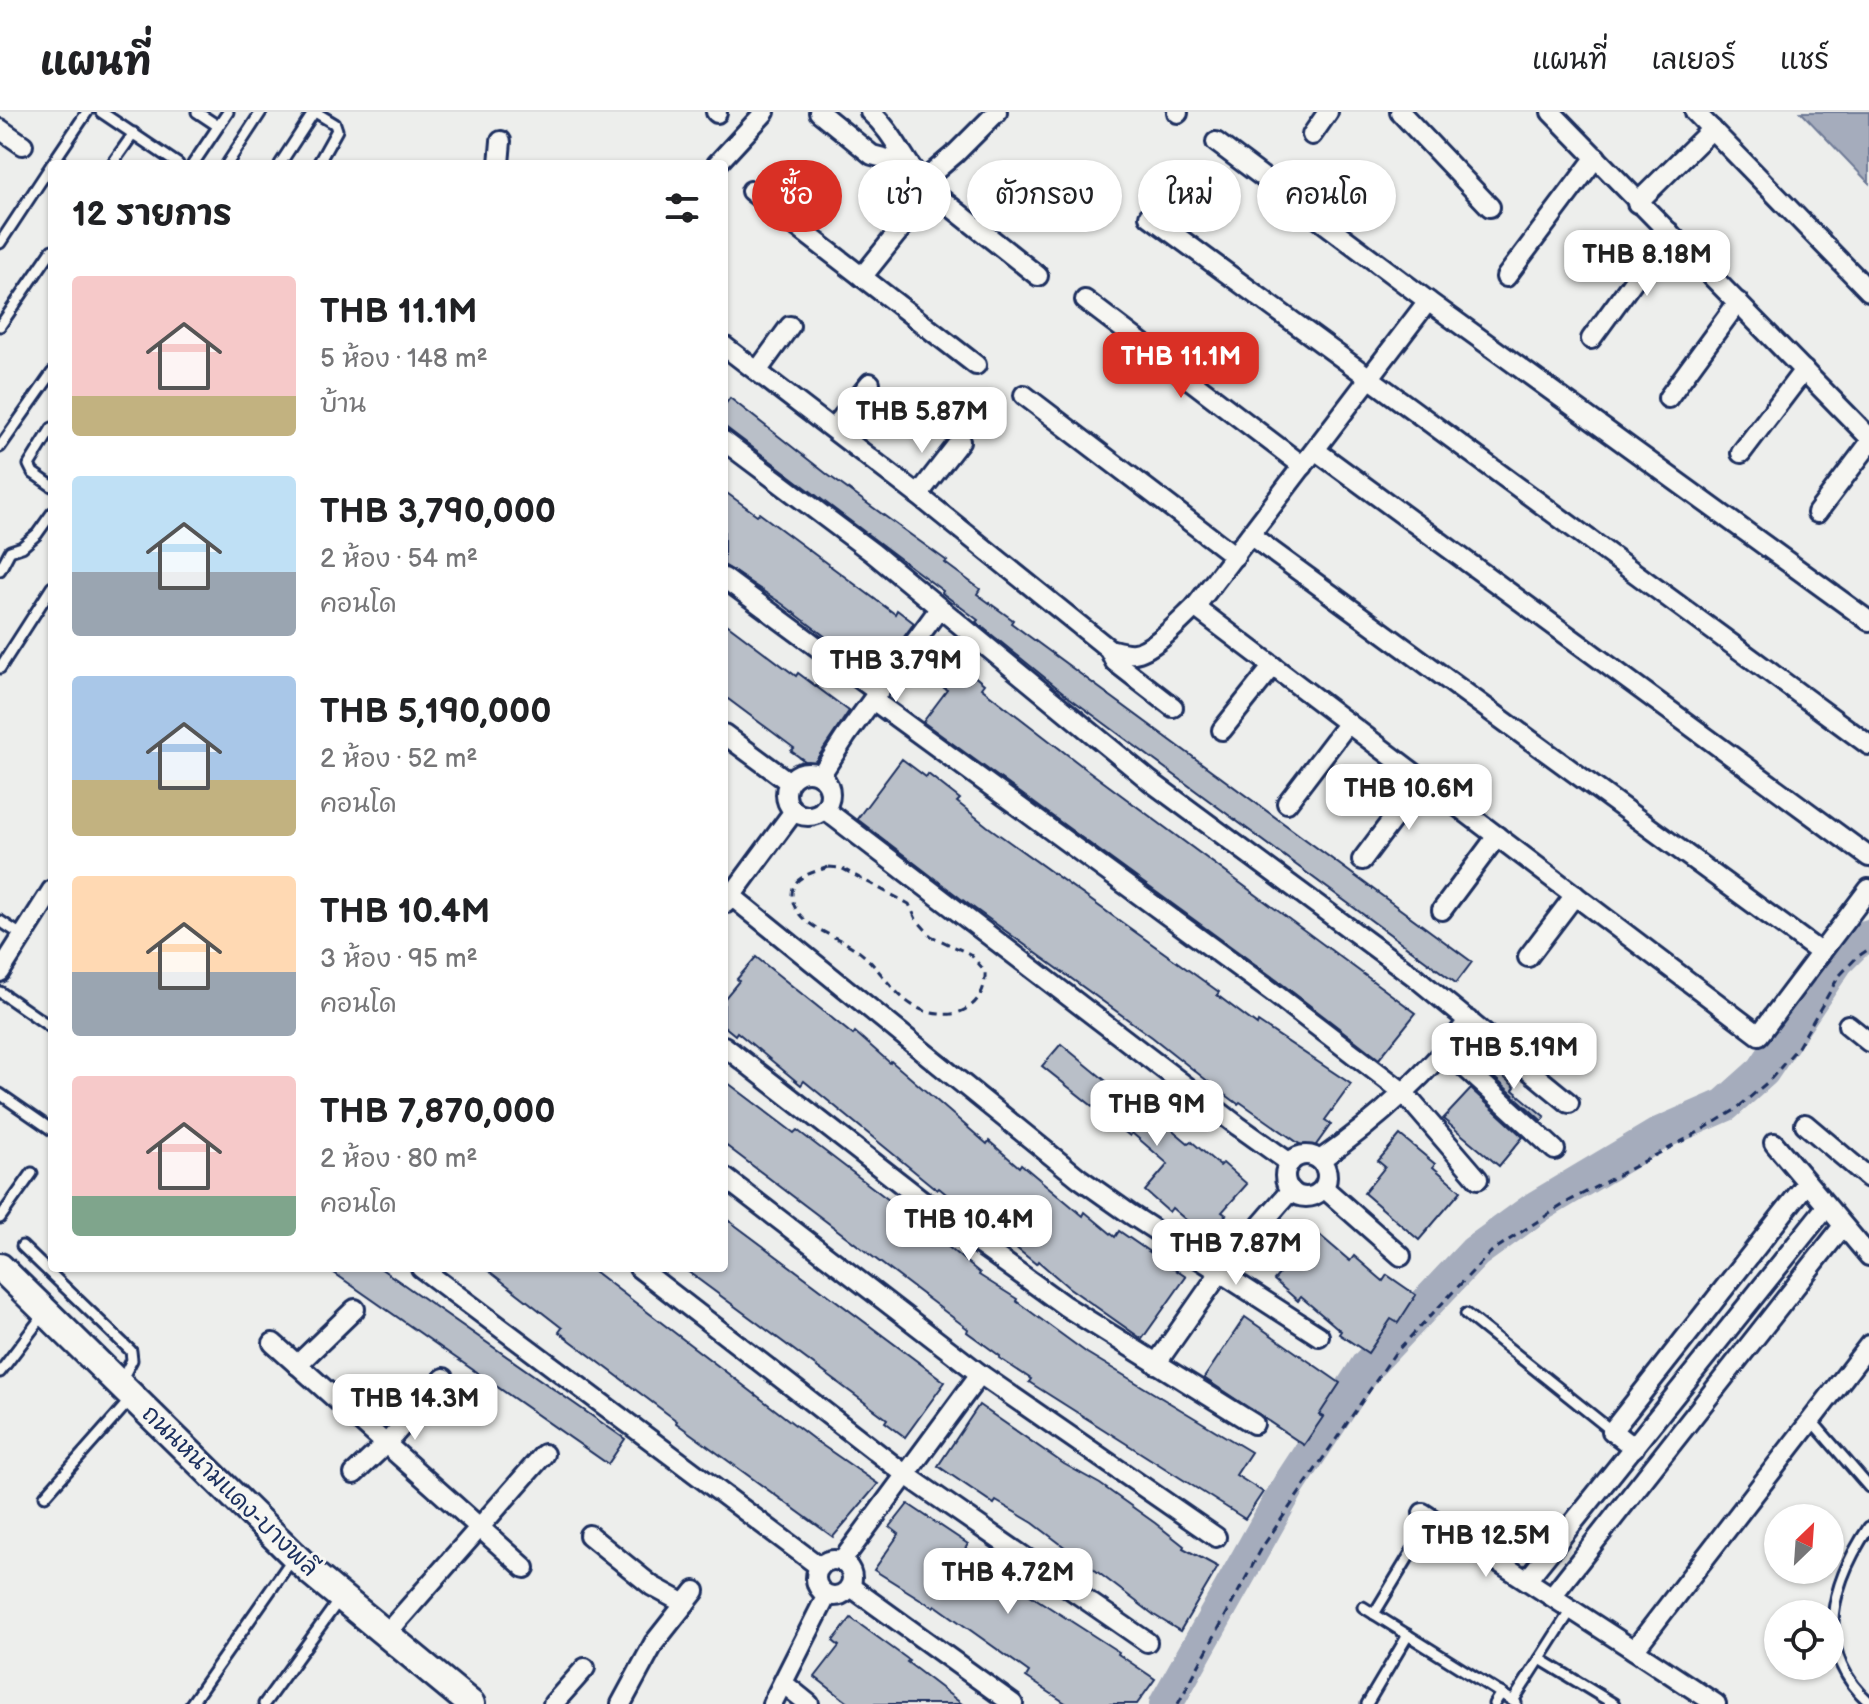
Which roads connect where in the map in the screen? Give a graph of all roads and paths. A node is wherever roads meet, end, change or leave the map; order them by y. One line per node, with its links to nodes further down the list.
1 (87, 112): 24 (lane)
2 (101, 112): 18 (lane)
3 (197, 112): 15 (lane)
4 (228, 112): 15 (lane)
5 (261, 112): 28 (lane)
6 (314, 112): 29 (lane); 30 (lane)
7 (765, 112): 32 (street)
8 (819, 112): 33 (street)
9 (870, 112): 34 (street)
10 (997, 112): 35 (street)
11 (1328, 112): 19 (street)
12 (1400, 112): 40 (street)
13 (1551, 112): 23 (street)
14 (1695, 112): 17 (street)
15 (218, 126): 27 (lane)
16 (0, 129): 22 (street)
17 (1712, 129): 38 (street); 49 (street)
18 (134, 133): 25 (lane); 26 (lane)
19 (1312, 135)
20 (501, 141): 31 (street)
21 (1216, 142): 51 (street)
22 (23, 145)
23 (1596, 157): 38 (street); 48 (street)
24 (55, 160)
25 (115, 160)
26 (172, 160)
27 (196, 160)
28 (230, 160)
29 (283, 160)
30 (320, 160)
31 (499, 160)
32 (721, 160)
33 (891, 160)
34 (905, 160)
35 (950, 160)
36 (48, 170): 44 (lane)
37 (751, 191): 47 (street)
38 (1637, 203): 43 (street)
39 (951, 205): 46 (street)
40 (1490, 207)
41 (894, 232): 47 (street)
42 (1170, 232): 61 (street)
43 (1669, 232): 52 (street); 55 (street)
44 (0, 243)
45 (48, 256): 53 (lane)
46 (1038, 276)
47 (862, 277): 57 (street)
48 (1506, 277)
49 (1869, 291)
50 (1085, 300): 74 (street)
51 (1428, 301): 61 (street); 86 (street)
52 (1738, 302): 59 (street); 64 (street)
53 (0, 326)
54 (790, 326): 58 (street)
55 (1591, 339)
56 (728, 349): 58 (street)
57 (976, 365)
58 (758, 370): 65 (street)
59 (1804, 370): 67 (street); 73 (street)
60 (48, 379): 71 (lane)
61 (1369, 380): 72 (street); 95 (street)
62 (870, 383): 65 (street)
63 (1024, 395): 80 (street)
64 (1668, 398)
65 (833, 429): 76 (street)
66 (48, 434): 75 (lane)
67 (1869, 437)
68 (960, 441): 76 (street)
69 (728, 444): 85 (street)
70 (1869, 444): 77 (street)
71 (0, 447)
72 (1315, 450): 74 (street); 103 (street)
73 (1741, 453)
74 (1303, 466): 79 (street)
75 (48, 483)
76 (918, 495): 87 (street)
77 (1817, 513)
78 (48, 519): 81 (lane)
79 (1250, 535): 80 (street); 115 (street)
80 (1235, 556): 84 (street)
81 (0, 570)
82 (728, 581): 90 (street)
83 (48, 593): 89 (lane)
84 (1195, 607): 87 (street); 88 (street)
85 (939, 609): 90 (street); 119 (street)
86 (1869, 621)
87 (1109, 649): 91 (street)
88 (1273, 666): 92 (street); 93 (street)
89 (0, 668)
90 (875, 696): 96 (street); 125 (street)
91 (1173, 707)
92 (1348, 723): 97 (street); 99 (street)
93 (1222, 730)
94 (728, 737): 98 (street)
95 (1869, 745)
96 (820, 776): 98 (street); 100 (street)
97 (1423, 779): 102 (street); 104 (street)
98 (789, 782): 101 (street)
99 (1287, 803)
100 (824, 809): 101 (street); 134 (street)
101 (794, 811): 107 (street)
102 (1497, 836): 108 (street); 111 (street)
103 (1869, 857)
104 (1362, 860)
105 (794, 885): 105 (path)
106 (1869, 889): 115 (street)
107 (728, 894)
108 (1575, 895): 115 (street); 116 (street)
109 (48, 896): 113 (street)
110 (728, 899): 150 (street)
111 (1442, 910)
112 (0, 921): 113 (lane)
113 (23, 936): 117 (street)
114 (1869, 949): 211 (path)
115 (1821, 953)
116 (1528, 957)
117 (0, 972)
118 (0, 992): 120 (lane)
119 (1469, 1020): 124 (street); 127 (street)
120 (48, 1025)
121 (1848, 1025): 122 (street)
122 (1869, 1042)
123 (728, 1049): 160 (street)
124 (1446, 1050): 125 (street); 132 (street)
125 (1403, 1092): 133 (street); 137 (street)
126 (3, 1096): 128 (lane); 130 (lane)
127 (1569, 1103)
128 (0, 1110)
129 (1805, 1124): 136 (street)
130 (48, 1127)
131 (1774, 1143): 139 (street)
132 (1555, 1150)
133 (1320, 1160): 134 (street); 140 (street)
134 (1290, 1163): 141 (street)
135 (32, 1173): 143 (lane)
136 (1869, 1178)
137 (1478, 1179)
138 (728, 1180): 163 (street)
139 (1806, 1184): 142 (street); 168 (street)
140 (1324, 1188): 141 (street); 146 (street)
141 (1291, 1190): 150 (street)
142 (1826, 1207): 144 (street); 170 (street)
143 (0, 1218)
144 (1843, 1226): 147 (street); 188 (street)
145 (22, 1246): 149 (lane)
146 (1401, 1256)
147 (1869, 1256)
148 (0, 1267): 155 (main road, ถนนหนามแดง-บางพลี)
149 (48, 1271)
150 (1221, 1271): 157 (street); 160 (street)
151 (49, 1272): 165 (lane)
152 (426, 1272): 183 (street)
153 (644, 1272): 173 (street)
154 (355, 1309): 161 (street)
155 (46, 1311): 162 (lane); 165 (main road, ถนนหนามแดง-บางพลี)
156 (1466, 1314): 168 (lane)
157 (1319, 1336)
158 (273, 1343): 161 (street)
159 (1869, 1345): 166 (street)
160 (1156, 1364): 167 (street)
161 (297, 1365): 169 (street)
162 (0, 1372)
163 (980, 1374): 173 (street); 180 (street)
164 (444, 1378): 169 (street)
165 (126, 1390): 175 (lane); 181 (main road, ถนนหนามแดง-บางพลี)
166 (1811, 1420): 174 (lane); 196 (street)
167 (1254, 1424)
168 (1612, 1431): 170 (street)
169 (386, 1444): 172 (street); 177 (street)
170 (1634, 1448): 185 (street)
171 (544, 1454): 177 (street)
172 (354, 1474)
173 (906, 1475): 182 (street); 195 (street)
174 (1869, 1487)
175 (45, 1496)
176 (1428, 1516): 185 (street); 192 (lane)
177 (480, 1527): 184 (street); 193 (street)
178 (1869, 1527): 202 (lane)
179 (589, 1535): 207 (street)
180 (1216, 1537)
181 (295, 1556): 189 (main road, ถนนหนามแดง-บางพลี); 203 (lane)
182 (842, 1561): 183 (street); 186 (street)
183 (820, 1567): 187 (street)
184 (525, 1568)
185 (1527, 1580): 188 (street)
186 (851, 1587): 187 (street); 210 (street)
187 (827, 1595): 199 (street)
188 (1552, 1596): 191 (street)
189 (341, 1597): 193 (main road, ถนนหนามแดง-บางพลี); 204 (lane)
190 (1363, 1607): 192 (lane)
191 (1571, 1610): 196 (street); 197 (lane)
192 (1374, 1614): 194 (lane)
193 (386, 1634): 205 (main road, ถนนหนามแดง-บางพลี)
194 (1408, 1635): 200 (lane); 212 (lane)
195 (1147, 1642)
196 (1634, 1650): 215 (street)
197 (1540, 1659): 201 (lane); 214 (lane)
198 (585, 1668): 206 (street)
199 (783, 1683): 208 (street); 209 (street)
200 (1501, 1693): 201 (lane); 213 (lane)
201 (1515, 1702)
202 (1869, 1702)
203 (191, 1704)
204 (264, 1704)
205 (471, 1704)
206 (553, 1704)
207 (621, 1704)
208 (772, 1704)
209 (809, 1704)
210 (1013, 1704)
211 (1178, 1704)
212 (1367, 1704)
213 (1494, 1704)
214 (1614, 1704)
215 (1716, 1704)

